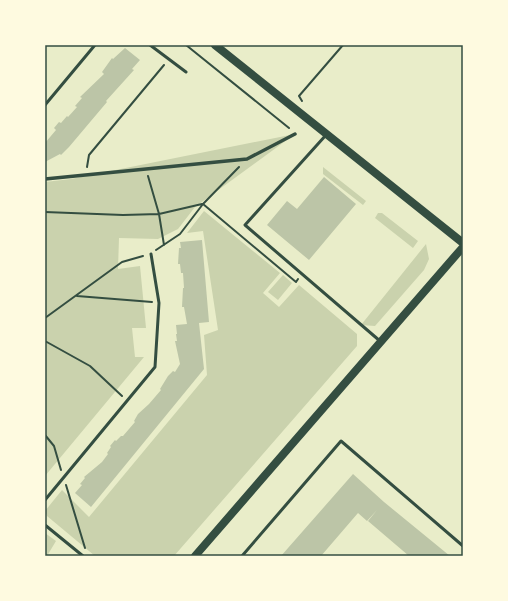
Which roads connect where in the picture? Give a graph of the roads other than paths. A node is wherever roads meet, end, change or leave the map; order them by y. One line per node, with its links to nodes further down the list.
1 (95, 45): 5 (lane)
2 (150, 45): 4 (lane)
3 (216, 45): 7 (main road)
4 (186, 72)
5 (45, 105)
6 (295, 134): 8 (street)
7 (326, 135): 9 (main road); 12 (lane)
8 (45, 179)
9 (463, 243)
10 (463, 247): 12 (main road)
11 (151, 254): 13 (lane)
12 (380, 341): 17 (main road)
13 (45, 500)
14 (45, 525): 16 (lane)
15 (463, 546): 18 (lane)
16 (83, 556)
17 (195, 556)
18 (242, 556)

